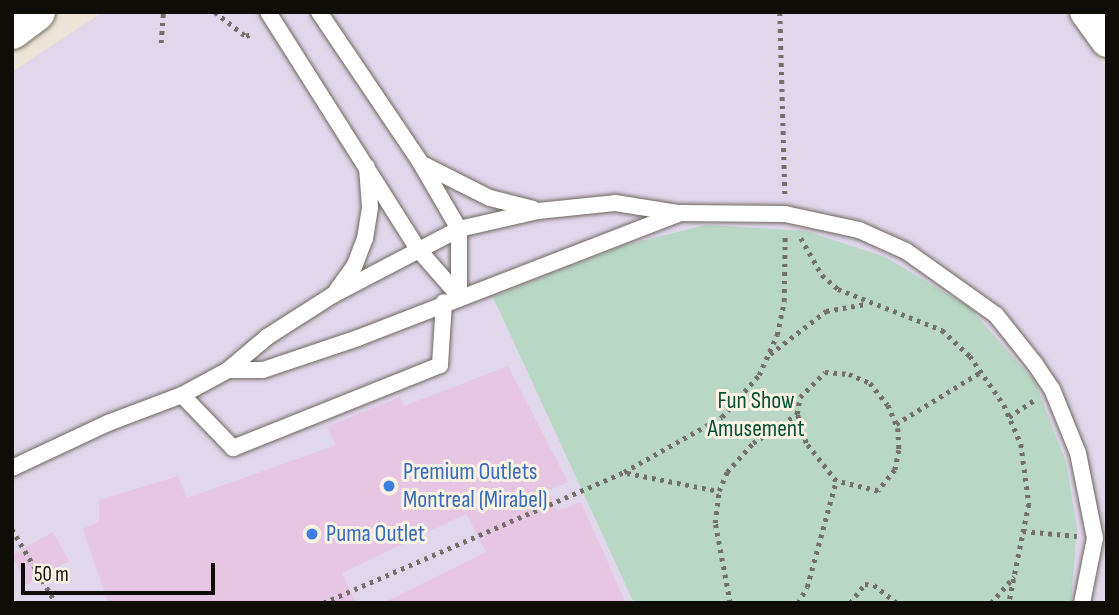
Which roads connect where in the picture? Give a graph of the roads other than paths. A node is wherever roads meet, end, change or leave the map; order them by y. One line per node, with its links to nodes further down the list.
1 (268, 12): 5 (lane)
2 (319, 12): 6 (lane)
3 (1084, 12): 4 (street)
4 (1107, 42)
5 (366, 161): 10 (lane); 11 (lane)
6 (420, 162): 7 (lane); 9 (lane)
7 (538, 211): 8 (lane); 9 (lane)
8 (679, 213): 12 (lane); 16 (lane)
9 (459, 229): 10 (lane); 12 (lane)
10 (418, 248): 11 (lane); 12 (lane)
11 (333, 295): 13 (lane)
12 (452, 299): 13 (lane); 14 (lane)
13 (228, 370): 14 (lane)
14 (182, 396): 15 (lane)
15 (12, 468)
16 (1082, 603)

